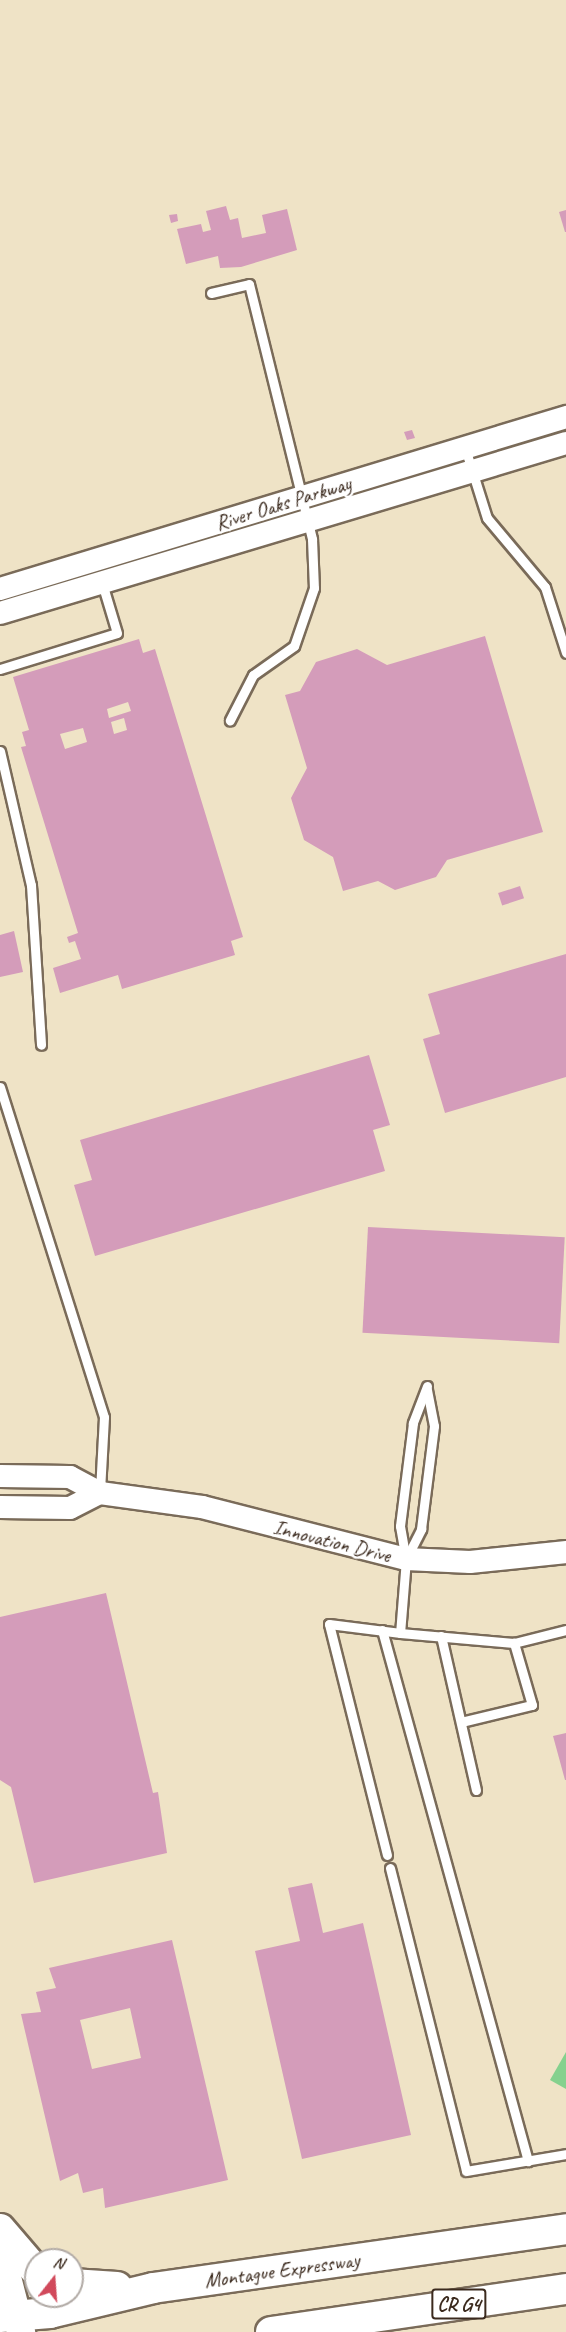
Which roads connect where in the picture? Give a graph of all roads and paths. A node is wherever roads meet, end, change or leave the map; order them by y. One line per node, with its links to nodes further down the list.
1 (211, 293): 6 (lane)
2 (566, 417): 4 (street, River Oaks Parkway)
3 (566, 443): 5 (street, River Oaks Parkway)
4 (465, 448): 5 (lane); 6 (street, River Oaks Parkway)
5 (472, 473): 7 (street, River Oaks Parkway); 12 (lane)
6 (303, 498): 7 (lane); 8 (street, River Oaks Parkway)
7 (309, 522): 9 (street, River Oaks Parkway); 14 (lane)
8 (95, 561): 9 (lane); 10 (street, River Oaks Parkway)
9 (103, 585): 11 (street, River Oaks Parkway); 13 (lane)
10 (0, 588)
11 (0, 614)
12 (566, 653)
13 (0, 669)
14 (230, 720)
15 (0, 751): 16 (lane)
16 (41, 1045)
17 (0, 1087): 19 (lane)
18 (0, 1476): 19 (street, Innovation Drive)
19 (100, 1493): 20 (street); 22 (street, Innovation Drive)
20 (0, 1507)
21 (566, 1552): 22 (street, Innovation Drive)
22 (406, 1559): 22 (lane); 25 (lane)
23 (382, 1630): 25 (lane); 30 (lane); 33 (lane)
24 (566, 1630): 27 (lane)
25 (400, 1633): 26 (lane)
26 (441, 1636): 27 (lane); 28 (lane)
27 (514, 1643): 28 (lane)
28 (461, 1722): 29 (lane)
29 (476, 1790)
30 (387, 1855)
31 (390, 1868): 33 (lane)
32 (566, 2154): 33 (lane)
33 (528, 2161)
34 (0, 2229): 37 (highway)
35 (566, 2229): 39 (highway, Montague Expressway)
36 (0, 2250): 41 (main road)
37 (24, 2257)
38 (84, 2285): 39 (highway)
39 (153, 2288): 41 (highway, Montague Expressway)
40 (566, 2289): 42 (highway, CR G4)
41 (12, 2322)
42 (271, 2332)

